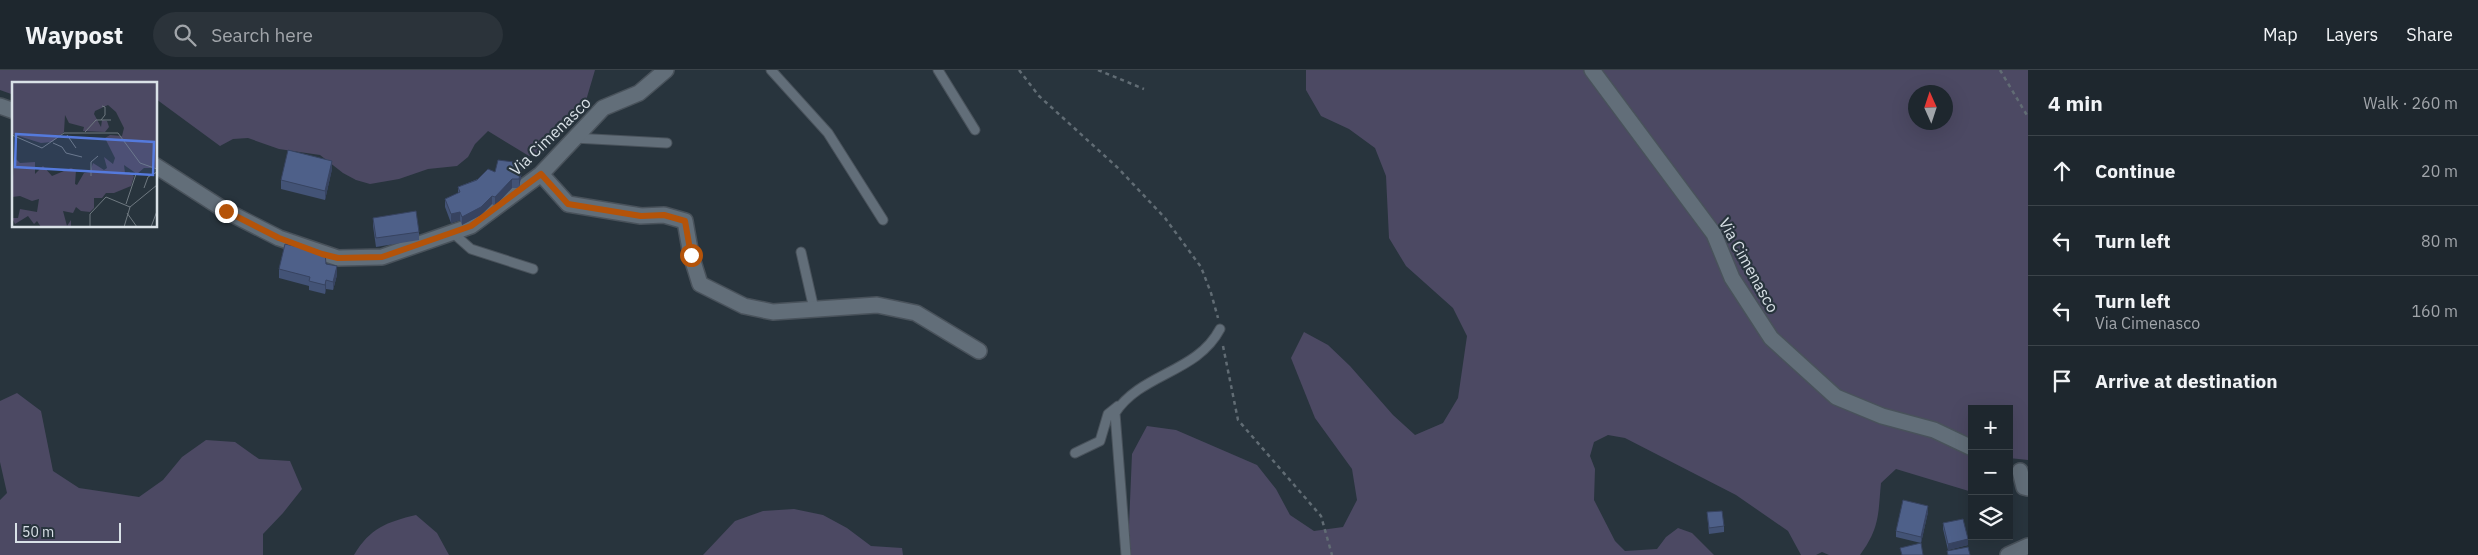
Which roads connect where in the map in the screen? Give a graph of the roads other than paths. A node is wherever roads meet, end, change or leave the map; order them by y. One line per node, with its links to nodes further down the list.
1 (666, 70): 8 (street, Via Cimenasco)
2 (771, 70): 12 (lane)
3 (938, 70): 7 (lane)
4 (1592, 70): 20 (street, Via Cimenasco)
5 (0, 106): 6 (street)
6 (12, 110)
7 (975, 130)
8 (574, 138): 9 (lane); 11 (street, Via Cimenasco)
9 (667, 143)
10 (158, 167): 13 (street, Via Cimenasco)
11 (541, 174): 13 (street, Via Cimenasco); 16 (street)
12 (883, 220)
13 (453, 233): 15 (lane)
14 (800, 252): 16 (lane)
15 (533, 269)
16 (814, 309): 18 (street)
17 (1220, 328): 19 (lane)
18 (979, 351)
19 (1120, 405): 21 (lane); 25 (lane)
20 (1968, 446)
21 (1075, 453)
22 (2019, 469): 23 (street)
23 (2028, 488)
24 (2028, 546): 26 (street)
25 (1126, 555)
26 (2008, 555)

